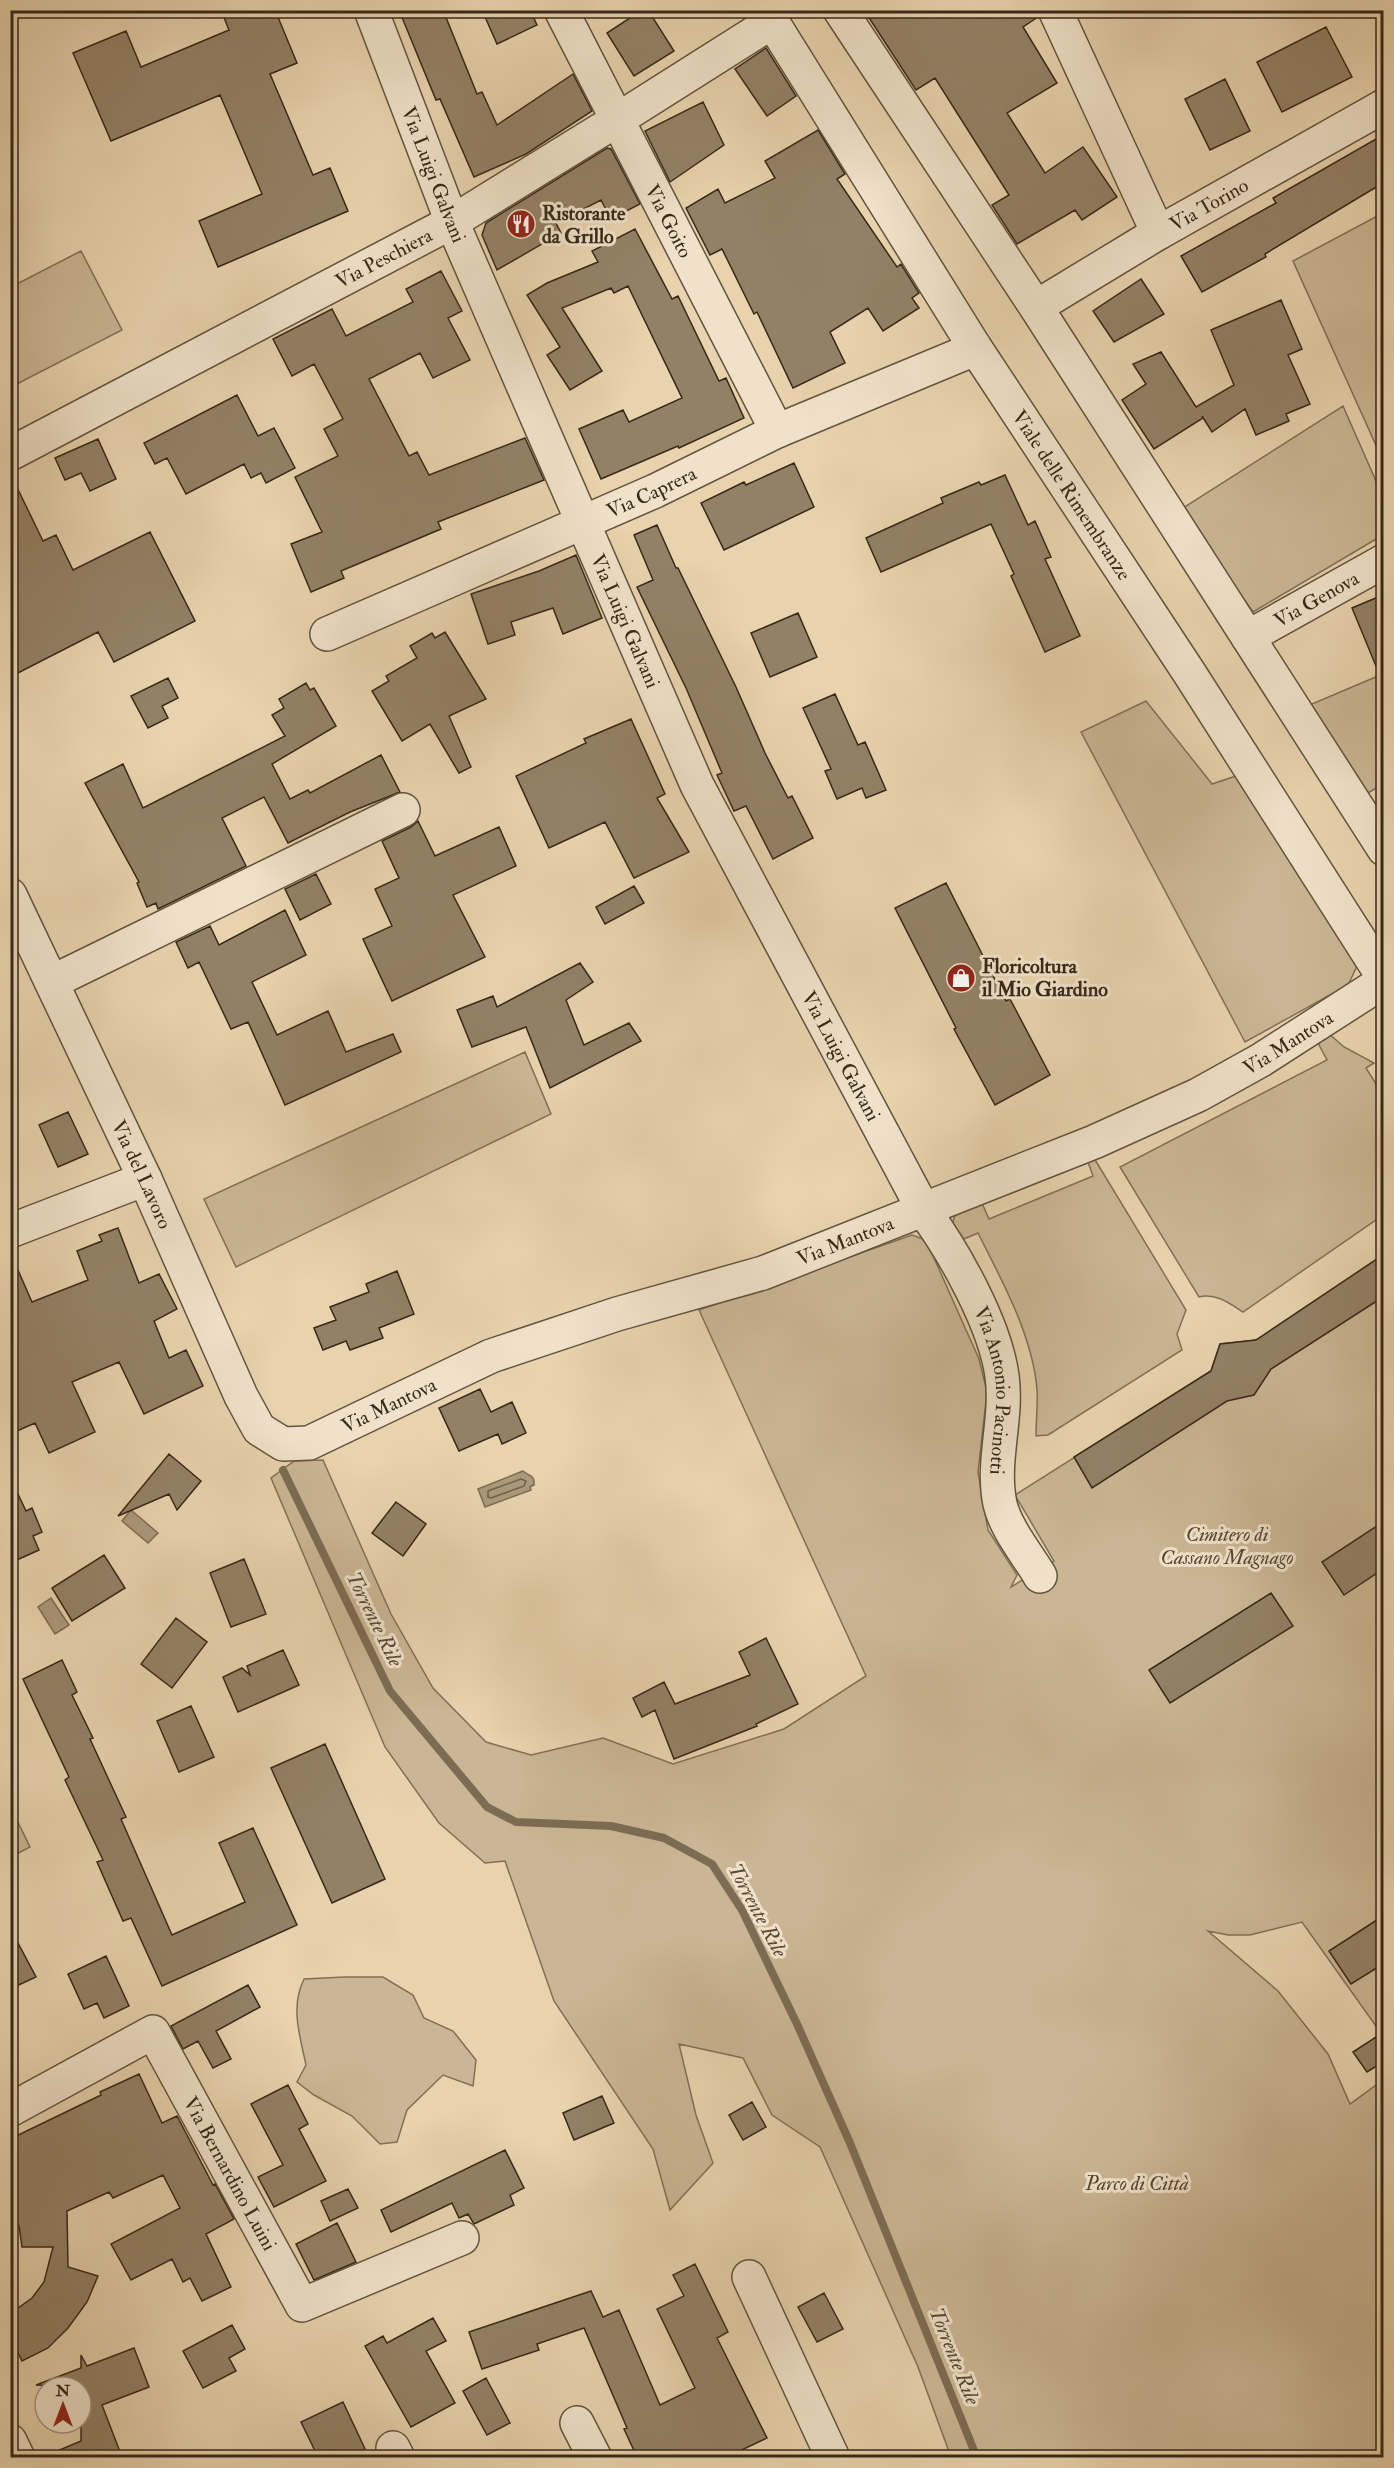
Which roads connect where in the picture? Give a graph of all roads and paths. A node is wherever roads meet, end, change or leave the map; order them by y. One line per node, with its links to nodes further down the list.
1 (371, 10): 8 (street, Via Luigi Galvani)
2 (561, 10): 7 (street, Via Goito)
3 (840, 10): 10 (street)
4 (1055, 10): 9 (street)
5 (769, 16): 7 (street, Via Peschiera); 11 (street, Viale delle Rimembranze)
6 (1383, 106): 9 (street, Via Torino)
7 (617, 120): 8 (street, Via Peschiera); 12 (street, Via Goito)
8 (452, 222): 13 (street, Via Peschiera); 14 (street, Via Luigi Galvani)
9 (1158, 233): 10 (street, Via Torino)
10 (1036, 307): 17 (street)
11 (974, 346): 12 (street, Via Caprera); 21 (street, Viale delle Rimembranze)
12 (777, 431): 14 (street, Via Caprera)
13 (10, 454)
14 (582, 522): 16 (street, Via Caprera); 24 (street, Via Luigi Galvani)
15 (1383, 561): 17 (street, Via Genova)
16 (327, 634)
17 (1248, 637): 19 (street)
18 (403, 810): 22 (street)
19 (1383, 849)
20 (10, 895): 22 (street, Via del Lavoro)
21 (1383, 980): 24 (street, Via Mantova)
22 (52, 982): 23 (street, Via del Lavoro)
23 (146, 1179): 25 (street); 26 (street, Via del Lavoro)
24 (924, 1211): 26 (street, Via Mantova); 27 (street, Via Antonio Pacinotti)
25 (10, 1231)
26 (283, 1444)
27 (1040, 1576)
28 (10, 2110): 29 (street, Via Bernardino Luini)
29 (462, 2238)
30 (749, 2277): 35 (street)
31 (576, 2423): 34 (street)
32 (10, 2441): 33 (street)
33 (18, 2457)
34 (595, 2457)
35 (833, 2457)

